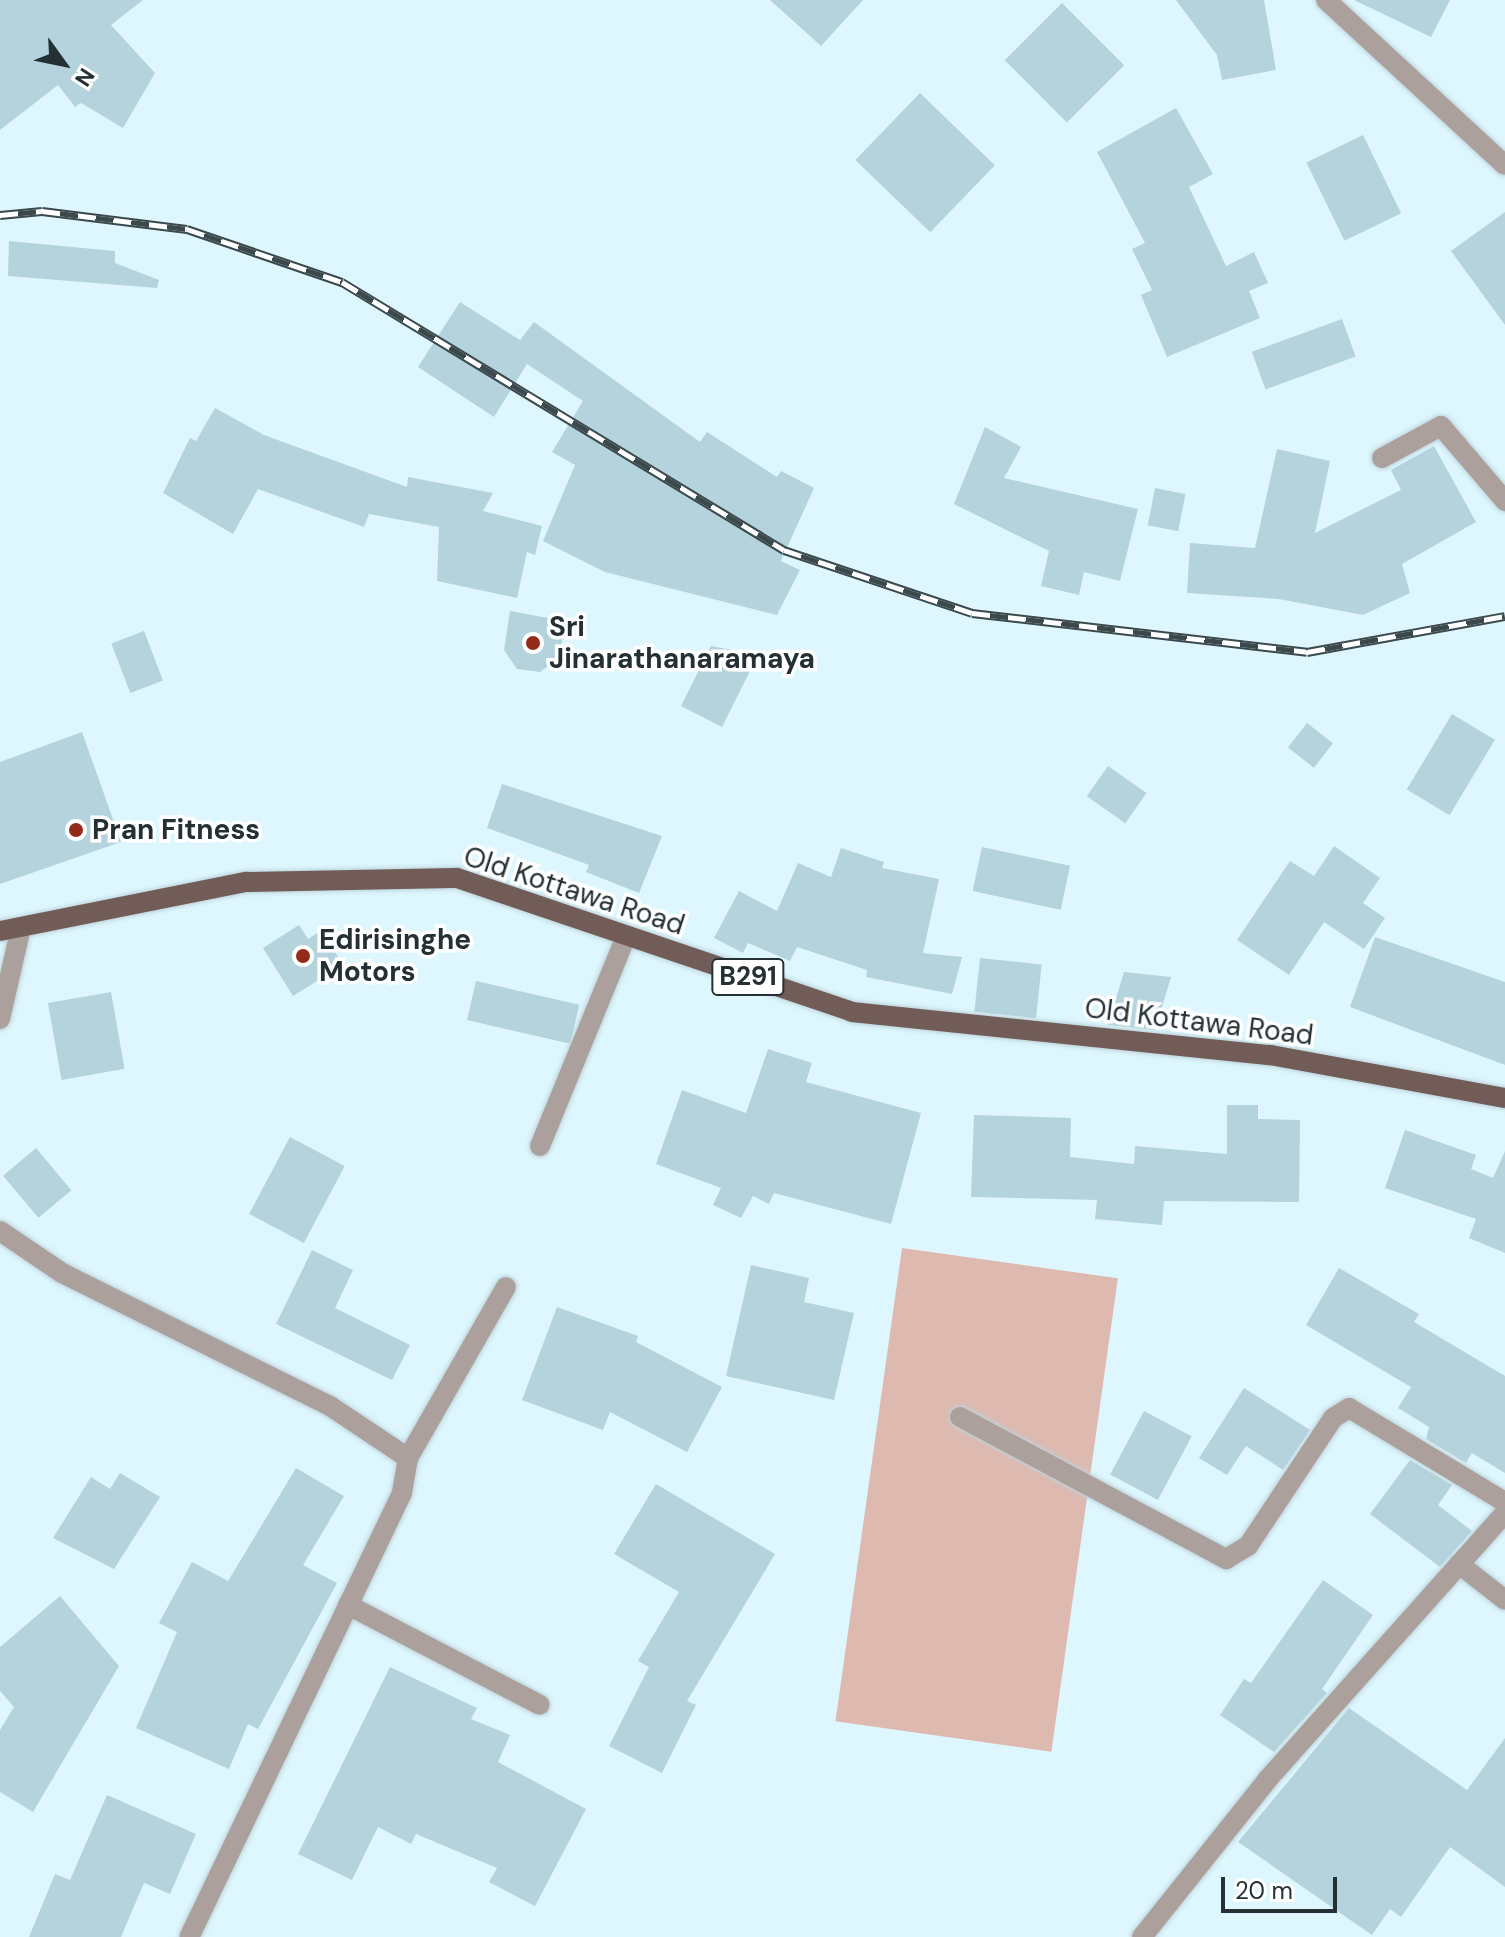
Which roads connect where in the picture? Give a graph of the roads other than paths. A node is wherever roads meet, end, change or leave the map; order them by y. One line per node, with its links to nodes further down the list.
1 (1326, 0): 2 (street)
2 (1505, 165)
3 (1382, 458): 4 (street)
4 (1505, 501)
5 (21, 927): 6 (main road, Old Kottawa Road / B291); 7 (main road, Old Kottawa Road / B291); 8 (street)
6 (0, 931)
7 (626, 936): 9 (main road, Old Kottawa Road / B291); 10 (street)
8 (0, 1019)
9 (1505, 1098)
10 (540, 1146)
11 (0, 1231): 14 (street)
12 (506, 1287): 14 (street)
13 (960, 1417): 15 (street)
14 (408, 1458): 19 (street)
15 (1505, 1502)
16 (1505, 1513): 17 (street)
17 (1459, 1564): 18 (street); 22 (street)
18 (1505, 1600)
19 (348, 1605): 20 (street); 21 (street)
20 (540, 1705)
21 (189, 1937)
22 (1142, 1937)

